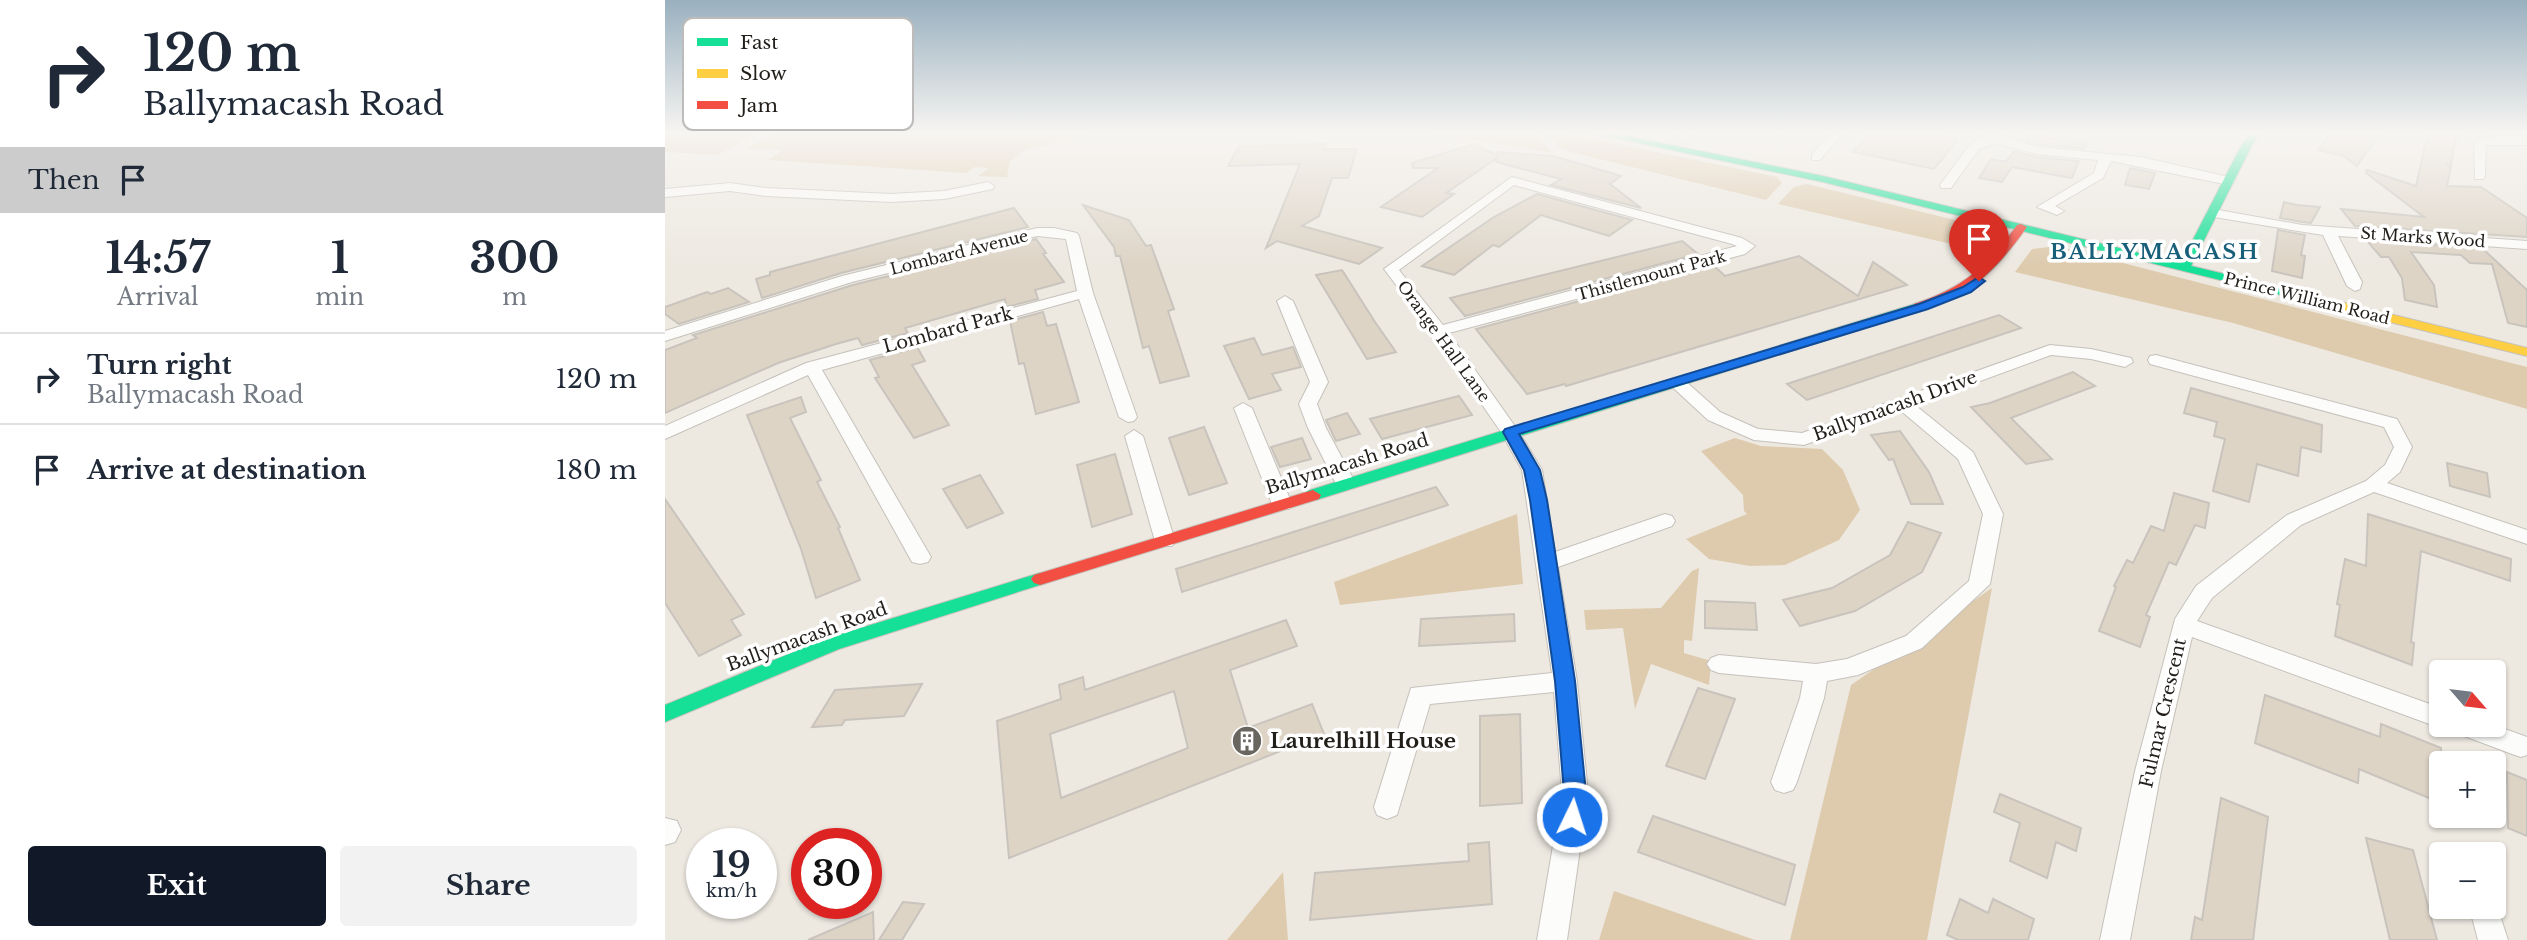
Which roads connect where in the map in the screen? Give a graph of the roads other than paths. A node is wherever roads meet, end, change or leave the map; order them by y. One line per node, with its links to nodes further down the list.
1 (1812, 177): 13 (main road, Prince William Road)
2 (1951, 177): 8 (street)
3 (2094, 177): 11 (street)
4 (2208, 177): 7 (street)
5 (2231, 177): 7 (main road)
6 (1512, 181): 20 (street, Orange Hall Lane); 20 (street, Thistlemount Park)
7 (2229, 181): 12 (main road)
8 (1945, 185)
9 (988, 187): 10 (street)
10 (665, 193)
11 (2057, 211)
12 (2213, 213): 14 (street, St Marks Wood); 16 (main road)
13 (2021, 228): 16 (main road, Prince William Road); 26 (main road, Ballymacash Road)
14 (2328, 231): 15 (street, St Marks Wood); 17 (street, St Marks Wood)
15 (2524, 247)
16 (2184, 268): 22 (main road, Prince William Road)
17 (2355, 286)
18 (1085, 293): 21 (street, Lombard Avenue); 25 (street, Lombard Park); 36 (street, Lombard Avenue)
19 (1285, 301): 31 (street)
20 (1439, 331): 29 (street, Orange Hall Lane)
21 (665, 336)
22 (2527, 352)
23 (2155, 360): 32 (street, Fulmar Crescent)
24 (2125, 362): 27 (street, Ballymacash Drive)
25 (812, 367): 30 (street, Lombard Park); 37 (street)
26 (1677, 383): 27 (street, Ballymacash Drive); 29 (main road, Ballymacash Road)
27 (1902, 403): 41 (street)
28 (1243, 408): 33 (street)
29 (1510, 432): 31 (main road, Ballymacash Road); 38 (street, Orange Hall Lane)
30 (665, 433)
31 (1346, 484): 33 (main road, Ballymacash Road)
32 (2373, 485): 35 (street); 39 (street, Fulmar Crescent)
33 (1282, 504): 36 (main road, Ballymacash Road)
34 (1665, 521): 38 (street)
35 (2527, 537)
36 (1165, 541): 43 (main road, Ballymacash Road)
37 (920, 557)
38 (1548, 563): 42 (street, Orange Hall Lane)
39 (2183, 625): 44 (street); 51 (street, Fulmar Crescent)
40 (1719, 664): 41 (street)
41 (1816, 673): 47 (street)
42 (1565, 681): 48 (street); 50 (street, Orange Hall Lane)
43 (665, 714)
44 (2429, 714)
45 (2496, 737): 46 (street)
46 (2521, 746)
47 (1784, 782)
48 (1387, 807)
49 (2487, 919): 52 (street)
50 (1552, 940)
51 (2115, 940)
52 (2493, 940)

